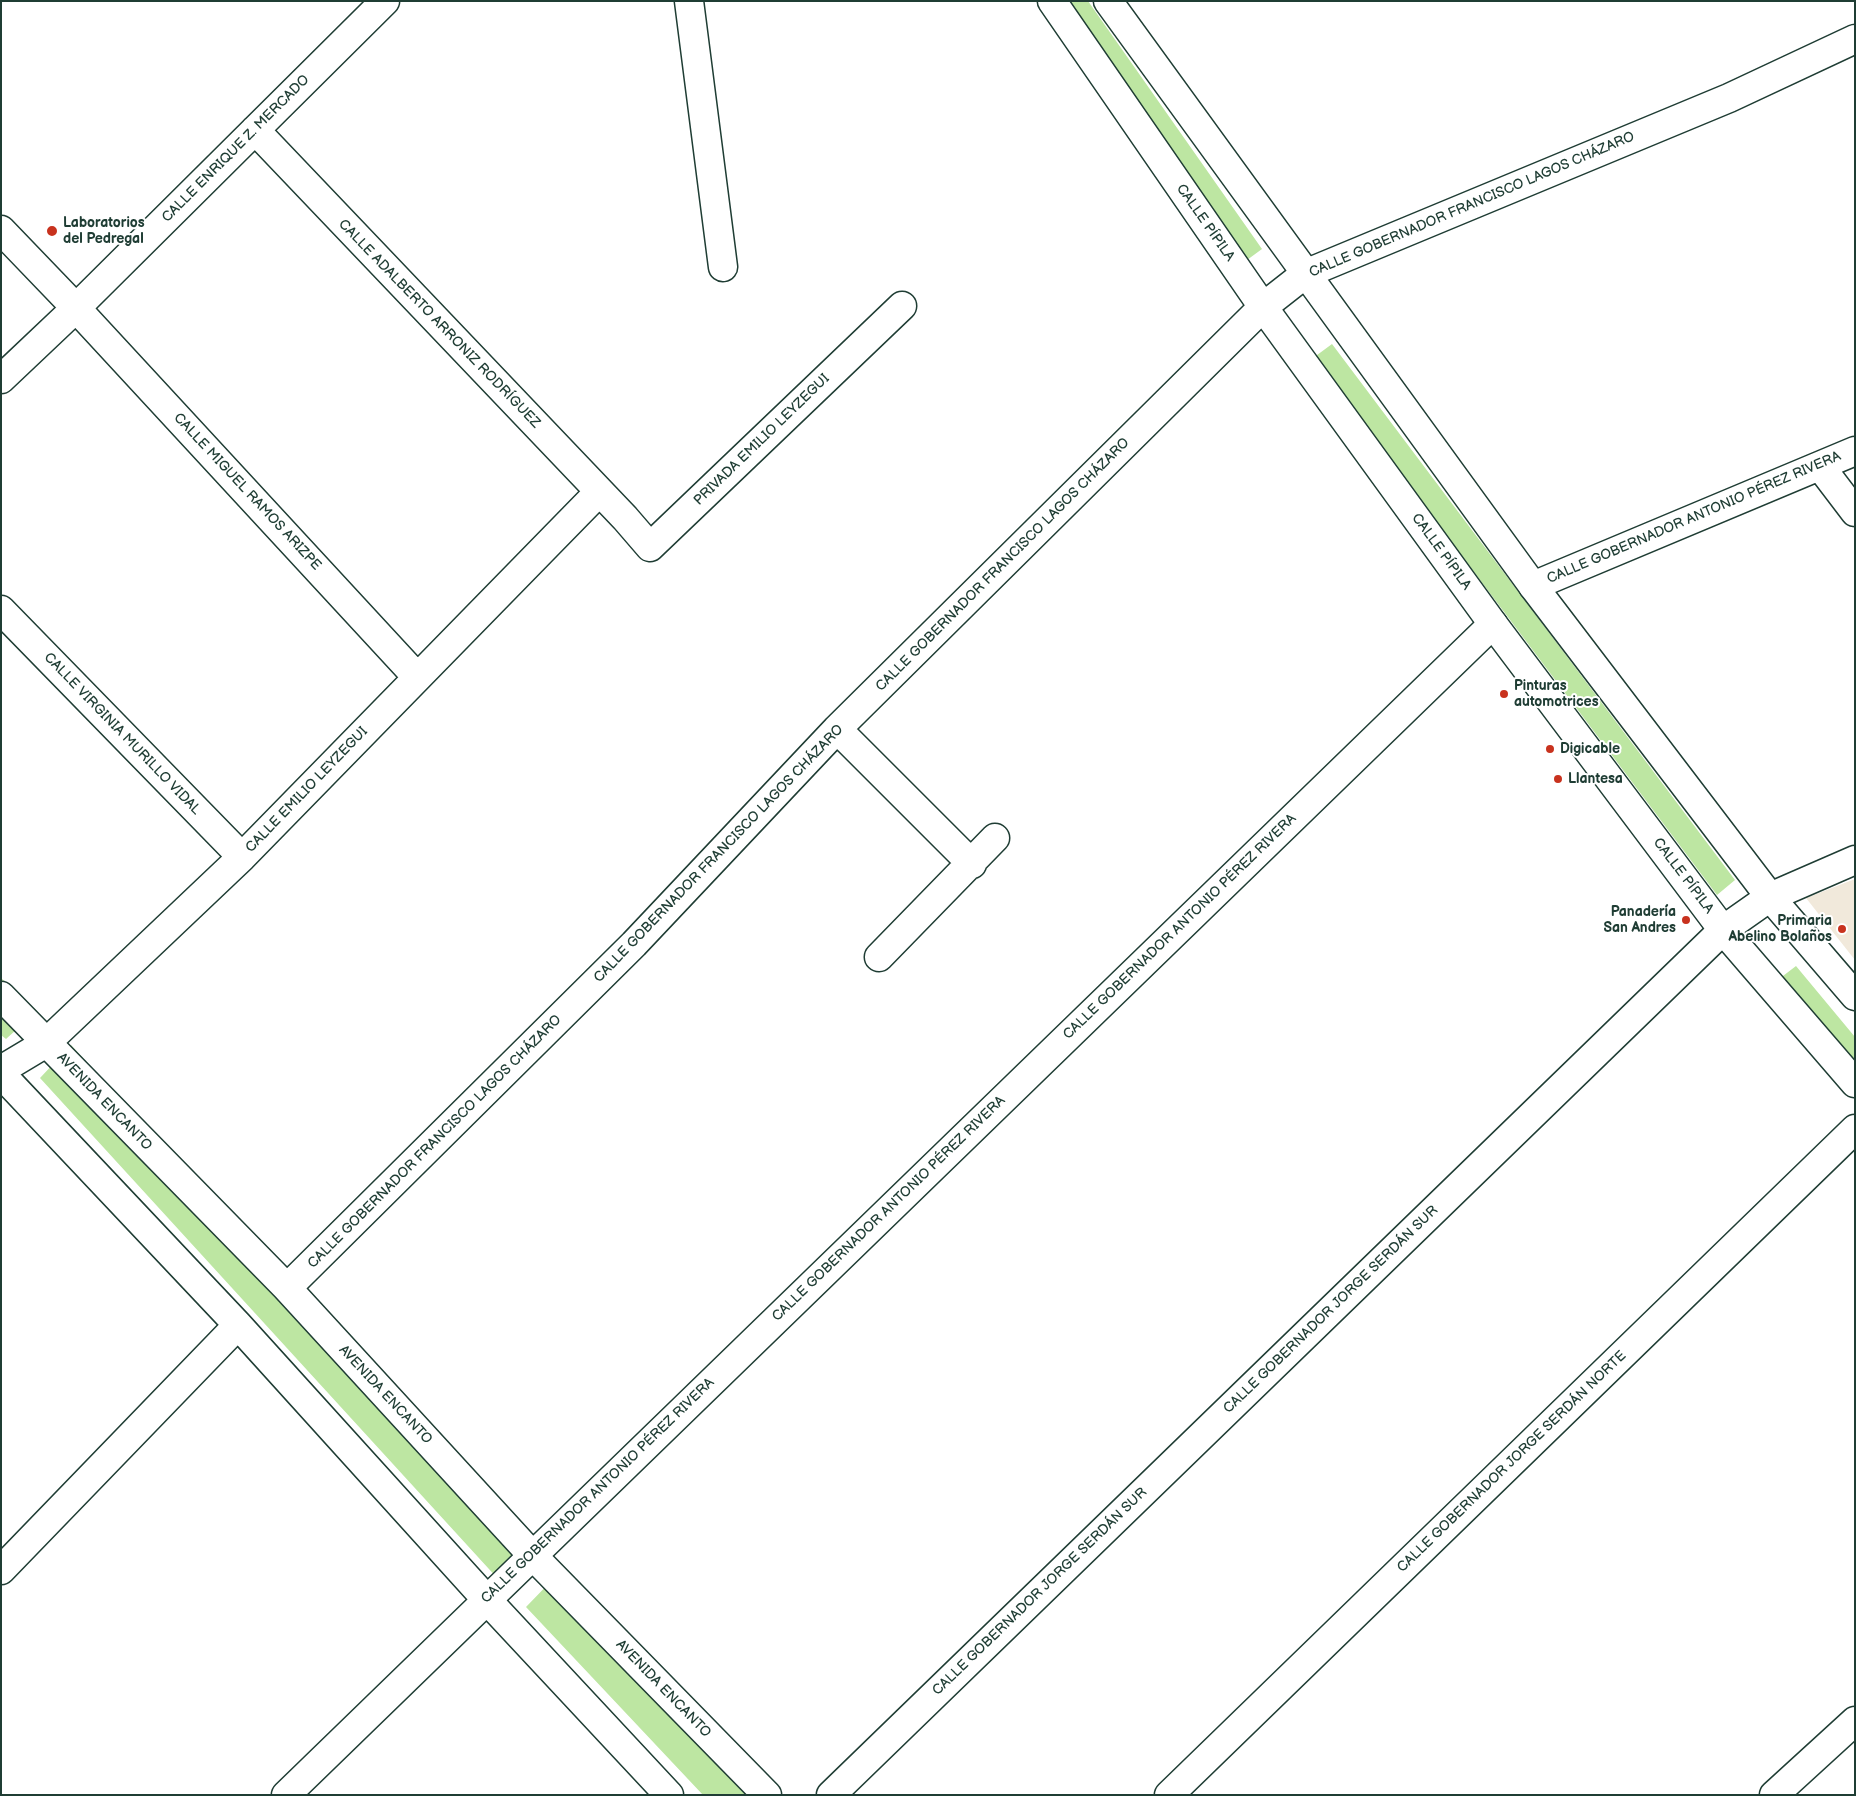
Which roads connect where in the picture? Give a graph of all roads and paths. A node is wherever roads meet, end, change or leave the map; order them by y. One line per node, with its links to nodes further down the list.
1 (385, 1): 6 (street, CALLE ENRIQUE Z. MERCADO)
2 (689, 1): 8 (street)
3 (1052, 1): 11 (street, CALLE PÍPILA)
4 (1108, 1): 9 (street)
5 (1855, 39): 9 (street, CALLE GOBERNADOR FRANCISCO LAGOS CHÁZARO)
6 (254, 130): 12 (street, CALLE ENRIQUE Z. MERCADO); 16 (street, CALLE ADALBERTO ARRONIZ RODRÍGUEZ)
7 (1, 230): 12 (street, CALLE MIGUEL RAMOS ARIZPE)
8 (723, 267)
9 (1305, 274): 11 (street, CALLE GOBERNADOR FRANCISCO LAGOS CHÁZARO); 19 (street)
10 (902, 306): 18 (street, PRIVADA EMILIO LEYZEGUI)
11 (1263, 307): 21 (street, CALLE PÍPILA); 23 (street, CALLE GOBERNADOR FRANCISCO LAGOS CHÁZARO)
12 (76, 308): 13 (street, CALLE ENRIQUE Z. MERCADO); 22 (street, CALLE MIGUEL RAMOS ARIZPE)
13 (1, 380)
14 (1855, 451): 15 (street, CALLE GOBERNADOR ANTONIO PÉREZ RIVERA)
15 (1820, 466): 17 (street); 19 (street, CALLE GOBERNADOR ANTONIO PÉREZ RIVERA)
16 (599, 492): 18 (street, CALLE ADALBERTO ARRONIZ RODRÍGUEZ); 22 (street, CALLE EMILIO LEYZEGUI)
17 (1855, 512)
18 (625, 518)
19 (1532, 586): 28 (street)
20 (1, 610): 25 (street, CALLE VIRGINIA MURILLO VIDAL)
21 (1493, 624): 29 (street, CALLE PÍPILA); 40 (street, CALLE GOBERNADOR ANTONIO PÉREZ RIVERA)
22 (417, 676): 25 (street, CALLE EMILIO LEYZEGUI)
23 (837, 729): 27 (street); 38 (street, CALLE GOBERNADOR FRANCISCO LAGOS CHÁZARO)
24 (995, 838): 27 (street)
25 (242, 857): 33 (street, CALLE EMILIO LEYZEGUI)
26 (1855, 860): 28 (street, CALLE GOBERNADOR JORGE SERDÁN SUR)
27 (972, 864): 30 (street)
28 (1770, 897): 29 (street, CALLE GOBERNADOR JORGE SERDÁN SUR); 32 (street)
29 (1723, 930): 36 (street, CALLE PÍPILA); 47 (street, CALLE GOBERNADOR JORGE SERDÁN SUR)
30 (879, 957)
31 (1, 996): 33 (street, AVENIDA ENCANTO)
32 (1855, 996)
33 (46, 1043): 34 (street, CALLE EMILIO LEYZEGUI); 38 (street, AVENIDA ENCANTO)
34 (1, 1070)
35 (1, 1074): 39 (street)
36 (1855, 1083)
37 (1855, 1129): 48 (street, CALLE GOBERNADOR JORGE SERDÁN NORTE)
38 (287, 1288): 40 (street, AVENIDA ENCANTO)
39 (238, 1326): 41 (street); 42 (street)
40 (532, 1555): 42 (street, CALLE GOBERNADOR ANTONIO PÉREZ RIVERA); 46 (street, AVENIDA ENCANTO)
41 (1, 1570)
42 (487, 1600): 44 (street, CALLE GOBERNADOR ANTONIO PÉREZ RIVERA); 45 (street)
43 (1855, 1722): 49 (street)
44 (286, 1795)
45 (669, 1795)
46 (767, 1795)
47 (831, 1795)
48 (1169, 1795)
49 (1774, 1795)

